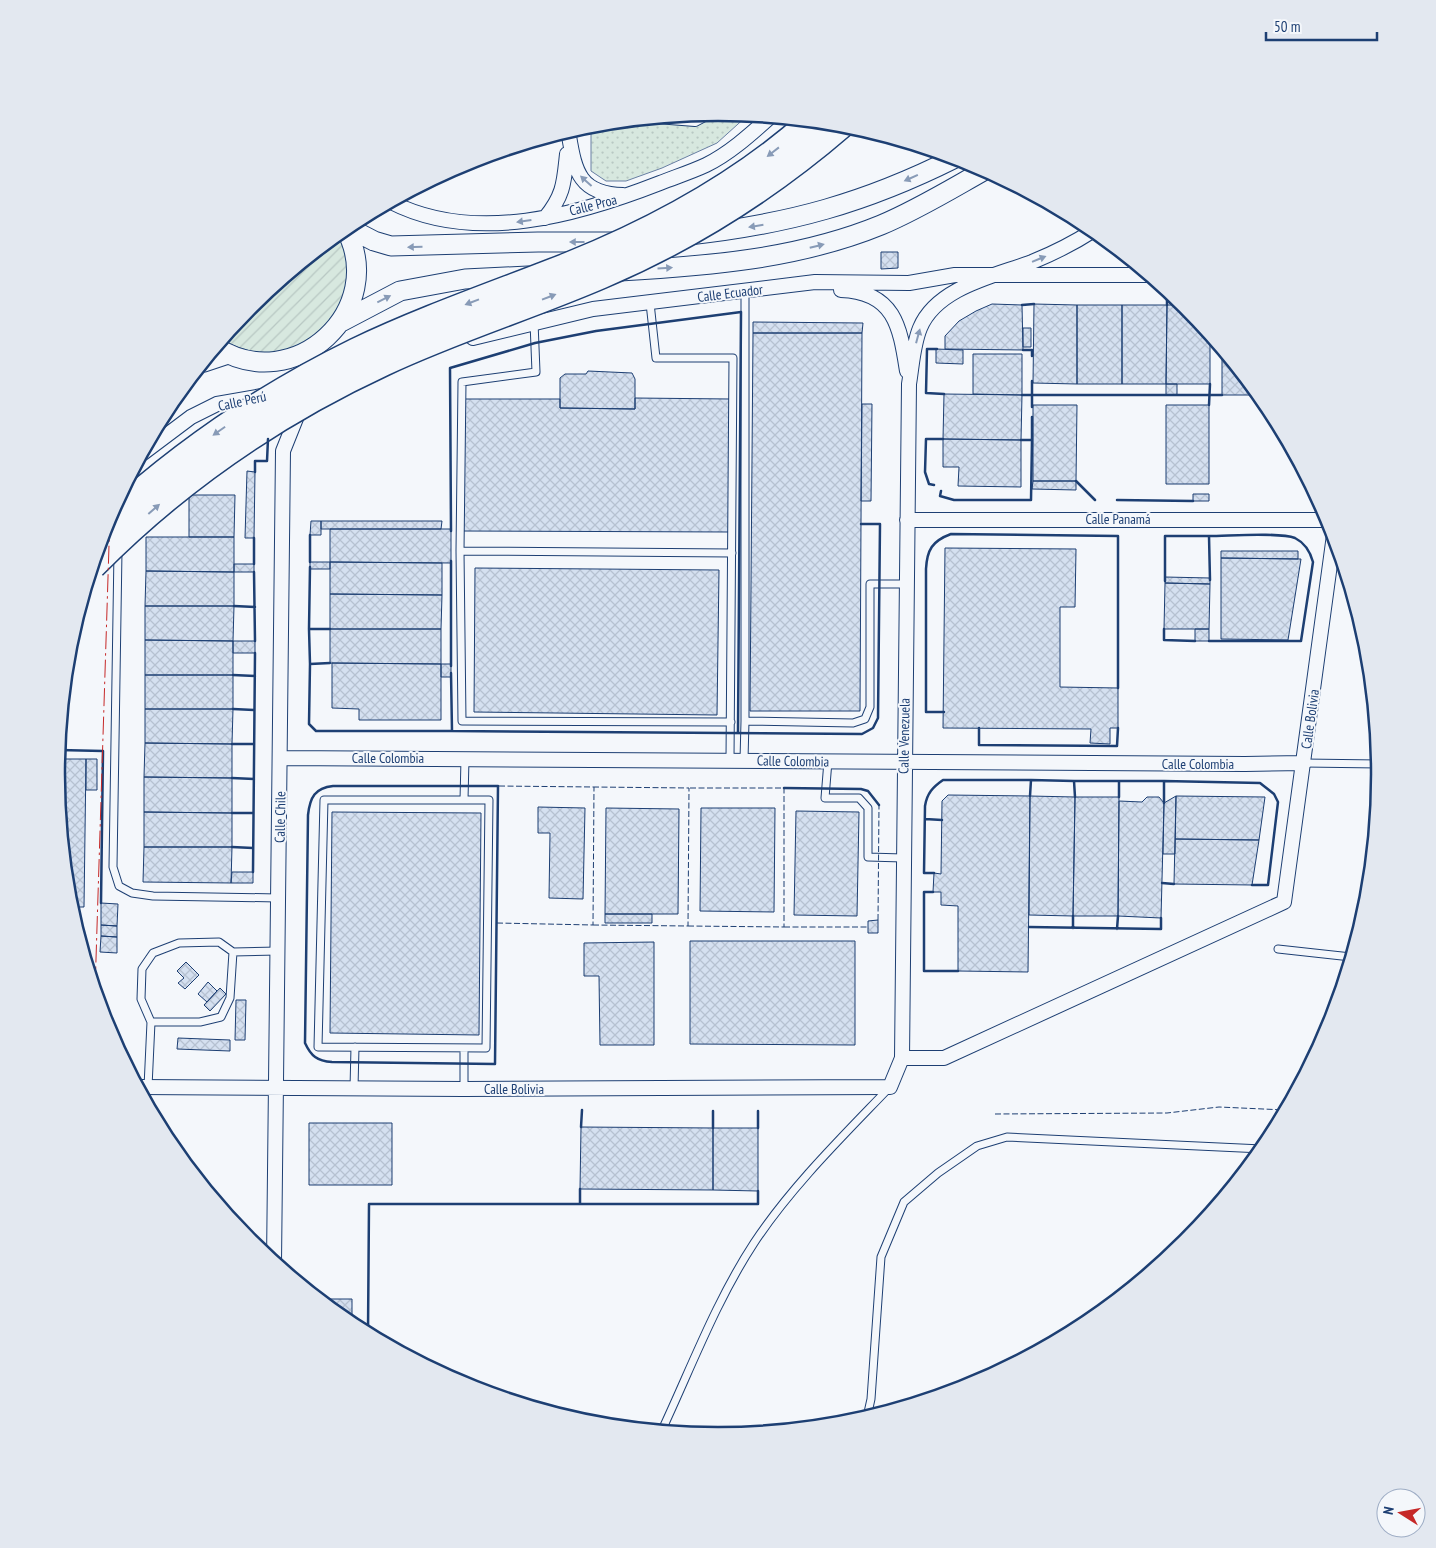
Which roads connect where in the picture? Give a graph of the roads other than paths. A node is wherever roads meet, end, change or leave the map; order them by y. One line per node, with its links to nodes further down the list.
1 (764, 122): 9 (street, Calle Proa)
2 (803, 127): 28 (highway, one-way to 28, bridge)
3 (833, 132): 36 (highway, one-way to 3, bridge)
4 (569, 139): 8 (street)
5 (570, 139): 9 (street, one-way to 5)
6 (945, 162): 13 (main road, one-way to 13)
7 (976, 175): 21 (main road, one-way to 7)
8 (564, 186): 11 (street); 12 (street)
9 (631, 195): 11 (street, Calle Proa)
10 (399, 204): 12 (street, Calle Proa, one-way to 10)
11 (588, 209): 12 (street, Calle Proa)
12 (545, 218)
13 (355, 231)
14 (1086, 235): 17 (street, one-way to 14)
15 (349, 236): 21 (main road)
16 (1138, 274): 17 (street, Calle Ecuador)
17 (993, 276): 18 (street, Calle Ecuador); 23 (street, one-way to 17)
18 (749, 291): 19 (street, Calle Ecuador); 23 (street); 39 (lane)
19 (650, 303): 20 (street, Calle Ecuador); 35 (lane)
20 (534, 321): 24 (street, Calle Ecuador); 33 (lane)
21 (341, 322): 22 (main road)
22 (222, 350)
23 (909, 384): 29 (street, Calle Venezuela)
24 (324, 385): 25 (street, Calle Perú); 27 (street, Calle Chile)
25 (240, 400): 26 (street, Calle Perú); 27 (street)
26 (153, 445)
27 (283, 451): 41 (street, Calle Chile)
28 (117, 519)
29 (907, 520): 30 (street, Calle Panamá); 38 (street, Calle Venezuela)
30 (1319, 520)
31 (113, 528): 37 (lane)
32 (114, 528): 37 (lane)
33 (460, 550): 35 (lane); 40 (lane)
34 (1332, 552): 46 (street, Calle Bolivia)
35 (732, 553): 40 (lane)
36 (103, 556)
37 (117, 566): 50 (lane)
38 (906, 584): 39 (lane); 45 (street, Calle Venezuela)
39 (745, 721): 43 (lane)
40 (731, 722): 43 (lane)
41 (282, 758): 42 (street, Calle Colombia); 50 (street, Calle Chile)
42 (465, 759): 43 (street, Calle Colombia); 48 (lane)
43 (737, 760): 44 (street, Calle Colombia)
44 (828, 761): 45 (street, Calle Colombia); 49 (lane)
45 (904, 762): 46 (street, Calle Colombia); 49 (street, Calle Venezuela)
46 (1304, 762): 47 (lane); 58 (street, Calle Bolivia)
47 (1371, 764)
48 (464, 800): 56 (lane); 57 (lane)
49 (903, 858): 58 (street, Calle Venezuela)
50 (279, 898): 52 (street, Calle Chile)
51 (1278, 949): 54 (lane)
52 (278, 951): 53 (lane); 62 (street, Calle Chile)
53 (233, 952): 55 (lane); 55 (lane)
54 (1345, 956)
55 (150, 1022): 59 (lane)
56 (355, 1047): 57 (lane); 63 (lane)
57 (464, 1048): 64 (lane)
58 (902, 1058): 60 (street, Calle Venezuela)
59 (143, 1084)
60 (890, 1086): 64 (street, Calle Bolivia); 68 (lane)
61 (145, 1087): 62 (street, Calle Bolivia)
62 (275, 1088): 63 (street, Calle Bolivia); 66 (street, Calle Chile)
63 (354, 1088): 64 (street, Calle Bolivia)
64 (464, 1090)
65 (1253, 1149): 67 (lane)
66 (274, 1253)
67 (869, 1409)
68 (664, 1425)

